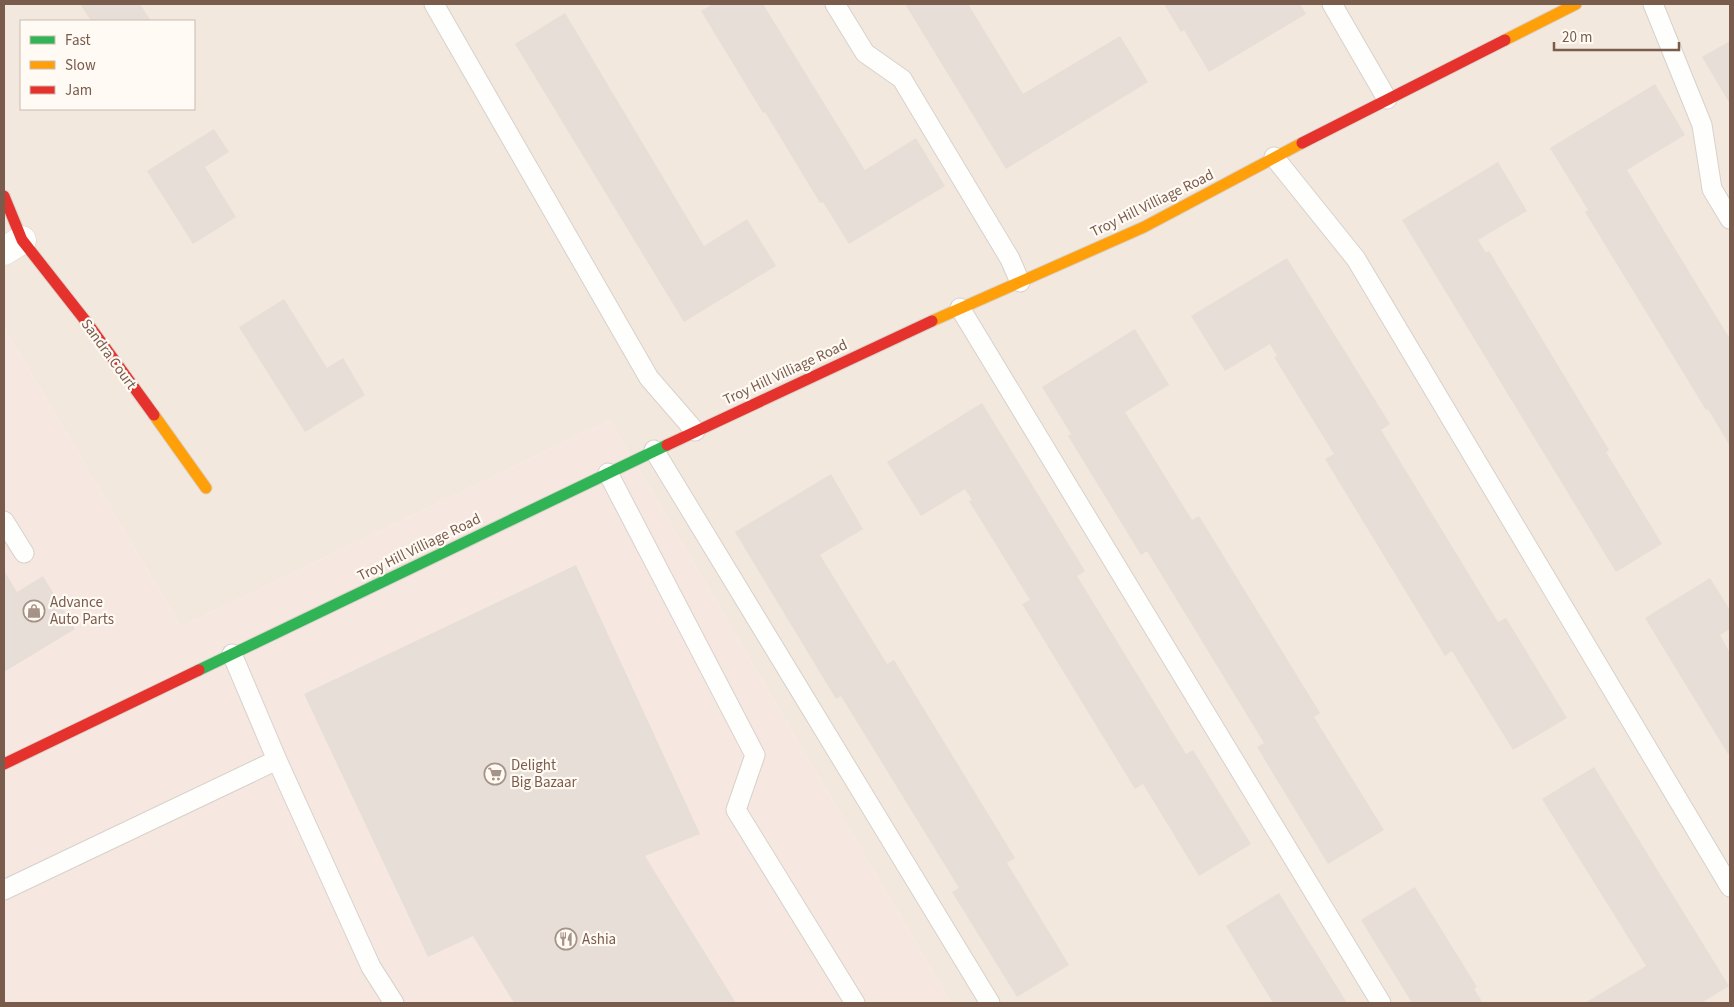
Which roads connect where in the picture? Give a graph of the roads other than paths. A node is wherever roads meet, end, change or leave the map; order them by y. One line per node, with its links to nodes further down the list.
1 (434, 4): 13 (lane)
2 (835, 4): 11 (lane)
3 (1332, 4): 6 (lane)
4 (1576, 4): 6 (street, Troy Hill Villiage Road)
5 (1653, 4): 9 (lane)
6 (1387, 100): 7 (street, Troy Hill Villiage Road)
7 (1274, 157): 11 (street, Troy Hill Villiage Road); 22 (lane)
8 (4, 196): 10 (street, Sandra Court)
9 (1730, 219)
10 (13, 246): 16 (street, Sandra Court)
11 (1020, 282): 12 (street, Troy Hill Villiage Road)
12 (960, 308): 13 (street, Troy Hill Villiage Road); 27 (lane)
13 (695, 431): 14 (street, Troy Hill Villiage Road)
14 (654, 450): 15 (street, Troy Hill Villiage Road); 26 (lane)
15 (608, 473): 19 (street, Troy Hill Villiage Road); 25 (lane)
16 (206, 488)
17 (4, 521): 18 (lane)
18 (24, 553)
19 (232, 654): 20 (lane); 21 (street, Troy Hill Villiage Road)
20 (277, 760): 23 (lane); 24 (lane)
21 (4, 764)
22 (1730, 887)
23 (4, 890)
24 (394, 1003)
25 (855, 1003)
26 (990, 1003)
27 (1381, 1003)

